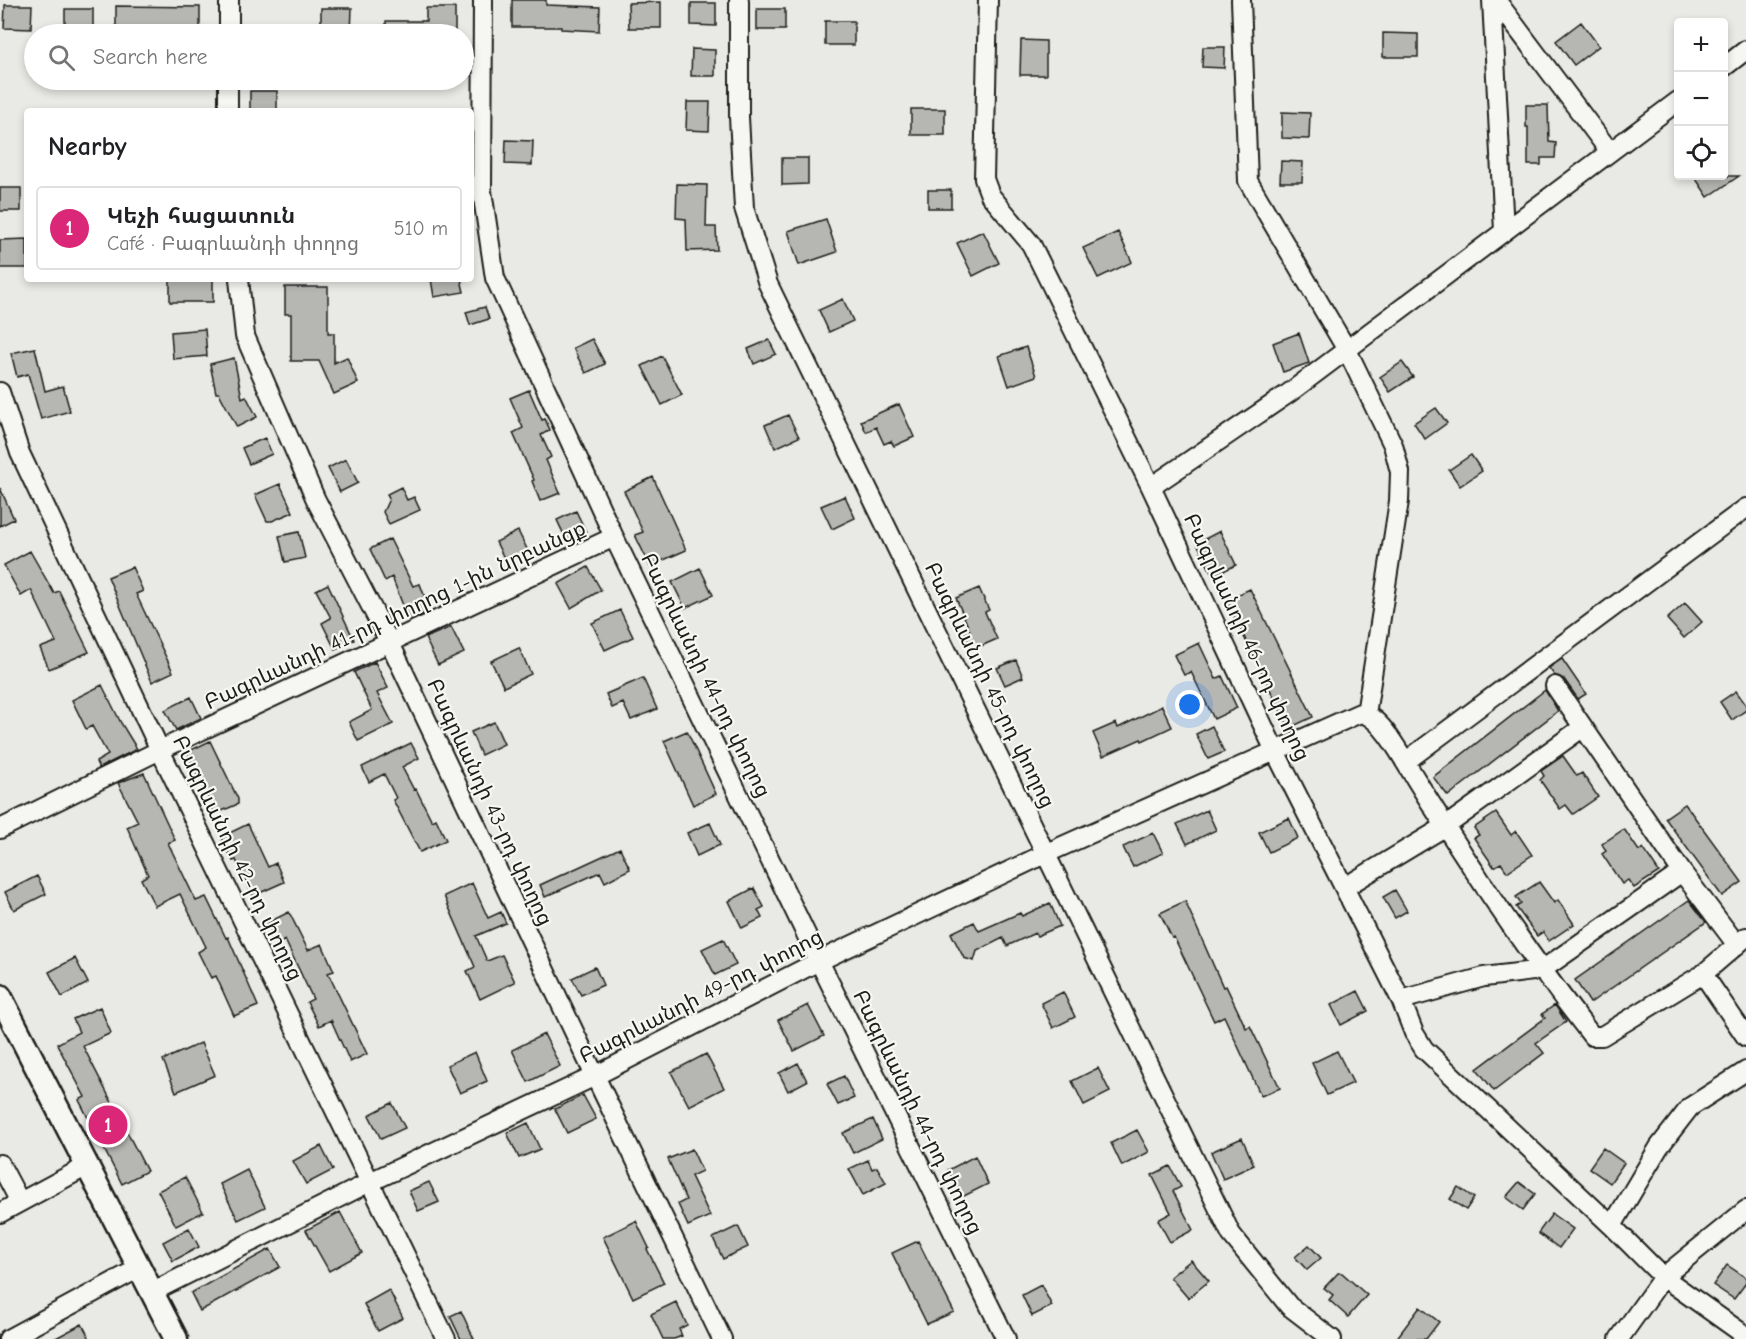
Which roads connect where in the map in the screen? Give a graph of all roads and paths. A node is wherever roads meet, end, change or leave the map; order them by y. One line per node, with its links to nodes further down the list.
1 (229, 0): 7 (street)
2 (483, 0): 20 (street, Բագրևանդի 44-րդ փողոց)
3 (739, 0): 30 (street, Բագրևանդի 45-րդ փողոց)
4 (988, 0): 18 (street, Բագրևանդի 46-րդ փողոց)
5 (1241, 0): 16 (street)
6 (1494, 0): 13 (street); 14 (street)
7 (229, 24)
8 (1746, 50): 9 (street)
9 (1728, 64)
10 (228, 90): 12 (street)
11 (1674, 104): 13 (street)
12 (228, 108)
13 (1610, 152): 14 (street)
14 (1504, 231): 16 (street)
15 (238, 282): 21 (street, Բագրևանդի 43-րդ փողոց)
16 (1347, 350): 18 (street); 23 (street)
17 (0, 392): 25 (street, Բագրևանդի 42-րդ փողոց)
18 (1151, 487): 26 (street, Բագրևանդի 46-րդ փողոց)
19 (1746, 508): 27 (street)
20 (614, 537): 21 (street, Բագրևանդի 41-րդ փողոց 1-ին նրբանցք); 34 (street, Բագրևանդի 44-րդ փողոց)
21 (390, 643): 25 (street, Բագրևանդի 41-րդ փողոց 1-ին նրբանցք); 41 (street, Բագրևանդի 43-րդ փողոց)
22 (1555, 686): 24 (street)
23 (1366, 714): 26 (street, Բագրևանդի 49-րդ փողոց); 27 (street)
24 (1582, 728): 28 (street); 31 (street)
25 (160, 750): 29 (street, Բագրևանդի 41-րդ փողոց 1-ին նրբանցք); 44 (street, Բագրևանդի 42-րդ փողոց)
26 (1275, 751): 30 (street, Բագրևանդի 49-րդ փողոց); 32 (street, Բագրևանդի 46-րդ փողոց)
27 (1405, 762): 28 (street)
28 (1446, 826): 32 (street); 35 (street)
29 (0, 829)
30 (1047, 853): 34 (street, Բագրևանդի 49-րդ փողոց); 58 (street, Բագրևանդի 45-րդ փողոց)
31 (1682, 872): 33 (street); 35 (street)
32 (1345, 887): 37 (street, Բագրևանդի 46-րդ փողոց)
33 (1742, 941): 36 (street)
34 (819, 961): 41 (street, Բագրևանդի 49-րդ փողոց); 57 (street, Բագրևանդի 44-րդ փողոց)
35 (1542, 970): 36 (street); 37 (street)
36 (1703, 974): 39 (street)
37 (1401, 1000): 48 (street, Բագրևանդի 46-րդ փողոց)
38 (2, 1005): 43 (main road)
39 (1746, 1037)
40 (1746, 1071): 48 (street)
41 (595, 1076): 44 (street, Բագրևանդի 49-րդ փողոց); 56 (street, Բագրևանդի 43-րդ փողոց)
42 (0, 1164): 45 (street)
43 (87, 1166): 45 (street); 49 (main road)
44 (370, 1182): 51 (street, Բագրևանդի 49-րդ փողոց); 55 (street, Բագրևանդի 42-րդ փողոց)
45 (20, 1202): 47 (street)
46 (1746, 1210): 50 (street)
47 (0, 1213)
48 (1612, 1226): 50 (street, Բագրևանդի 46-րդ փողոց)
49 (139, 1268): 51 (main road); 53 (street)
50 (1663, 1277): 52 (street); 59 (street)
51 (152, 1292): 54 (main road)
52 (1746, 1336)
53 (8, 1339)
54 (176, 1339)
55 (447, 1339)
56 (722, 1339)
57 (1006, 1339)
58 (1332, 1339)
59 (1619, 1339)

